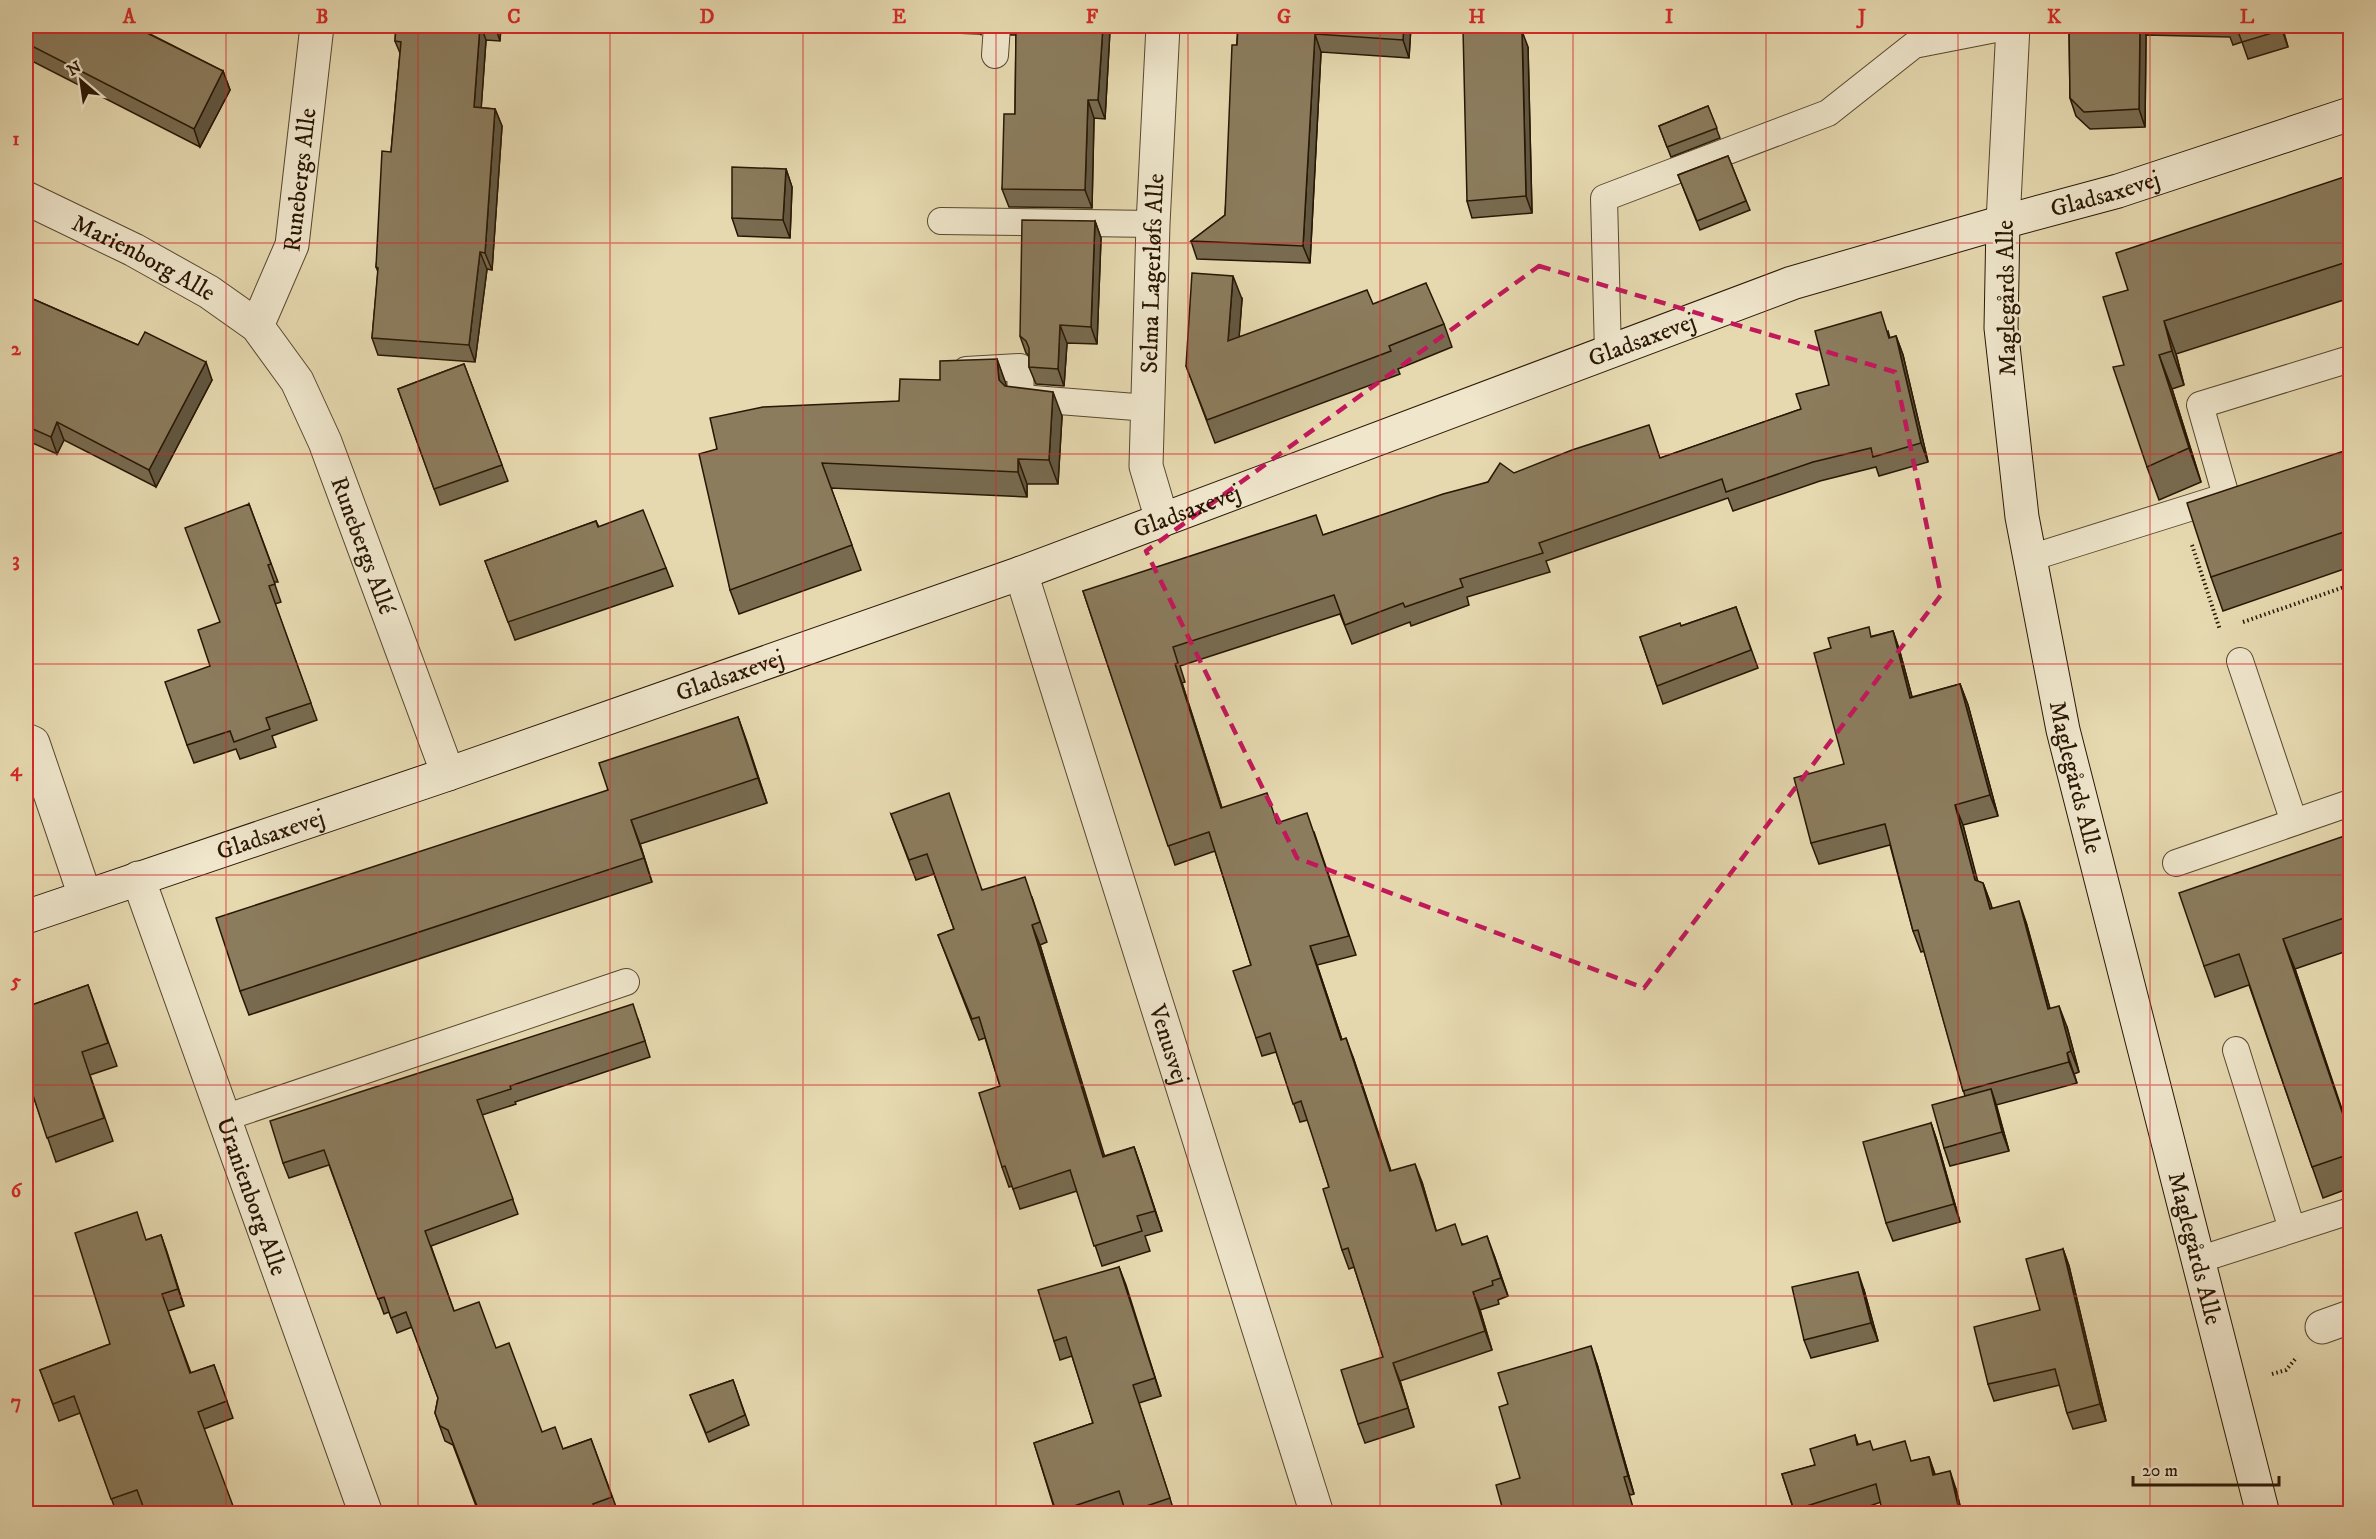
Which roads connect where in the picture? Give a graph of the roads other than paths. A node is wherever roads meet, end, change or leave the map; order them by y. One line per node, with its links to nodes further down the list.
1 (318, 26): 11 (street, Runebergs Alle)
2 (997, 26): 5 (lane)
3 (1163, 26): 10 (street, Selma Lagerløfs Alle)
4 (2012, 26): 9 (street, Maglegårds Alle); 12 (lane)
5 (995, 55)
6 (2350, 114): 9 (street, Gladsaxevej)
7 (26, 198): 11 (street, Marienborg Alle)
8 (941, 221): 10 (lane)
9 (2003, 222): 12 (street, Gladsaxevej); 17 (street, Maglegårds Alle)
10 (1154, 224): 15 (street, Selma Lagerløfs Alle)
11 (257, 326): 21 (street, Runebergs Allé)
12 (1608, 353): 16 (street, Gladsaxevej)
13 (2350, 359): 17 (lane)
14 (945, 371): 15 (lane)
15 (1148, 408): 16 (street, Selma Lagerløfs Alle)
16 (1162, 520): 18 (street, Gladsaxevej)
17 (2030, 558): 33 (street, Maglegårds Alle)
18 (1021, 573): 21 (street, Gladsaxevej); 35 (street, Venusvej)
19 (2240, 661): 23 (lane)
20 (26, 740): 26 (street)
21 (448, 774): 25 (street, Gladsaxevej)
22 (2350, 803): 23 (lane)
23 (2294, 822): 24 (lane)
24 (2176, 863)
25 (138, 878): 26 (street, Gladsaxevej); 30 (street, Uranienborg Alle)
26 (85, 896): 27 (street, Gladsaxevej)
27 (26, 916)
28 (626, 982): 30 (lane)
29 (2236, 1050): 32 (lane)
30 (224, 1118): 34 (street, Uranienborg Alle)
31 (2350, 1211): 32 (lane)
32 (2292, 1229): 33 (lane)
33 (2198, 1260): 36 (street, Maglegårds Alle)
34 (366, 1514)
35 (1317, 1514)
36 (2263, 1514)

